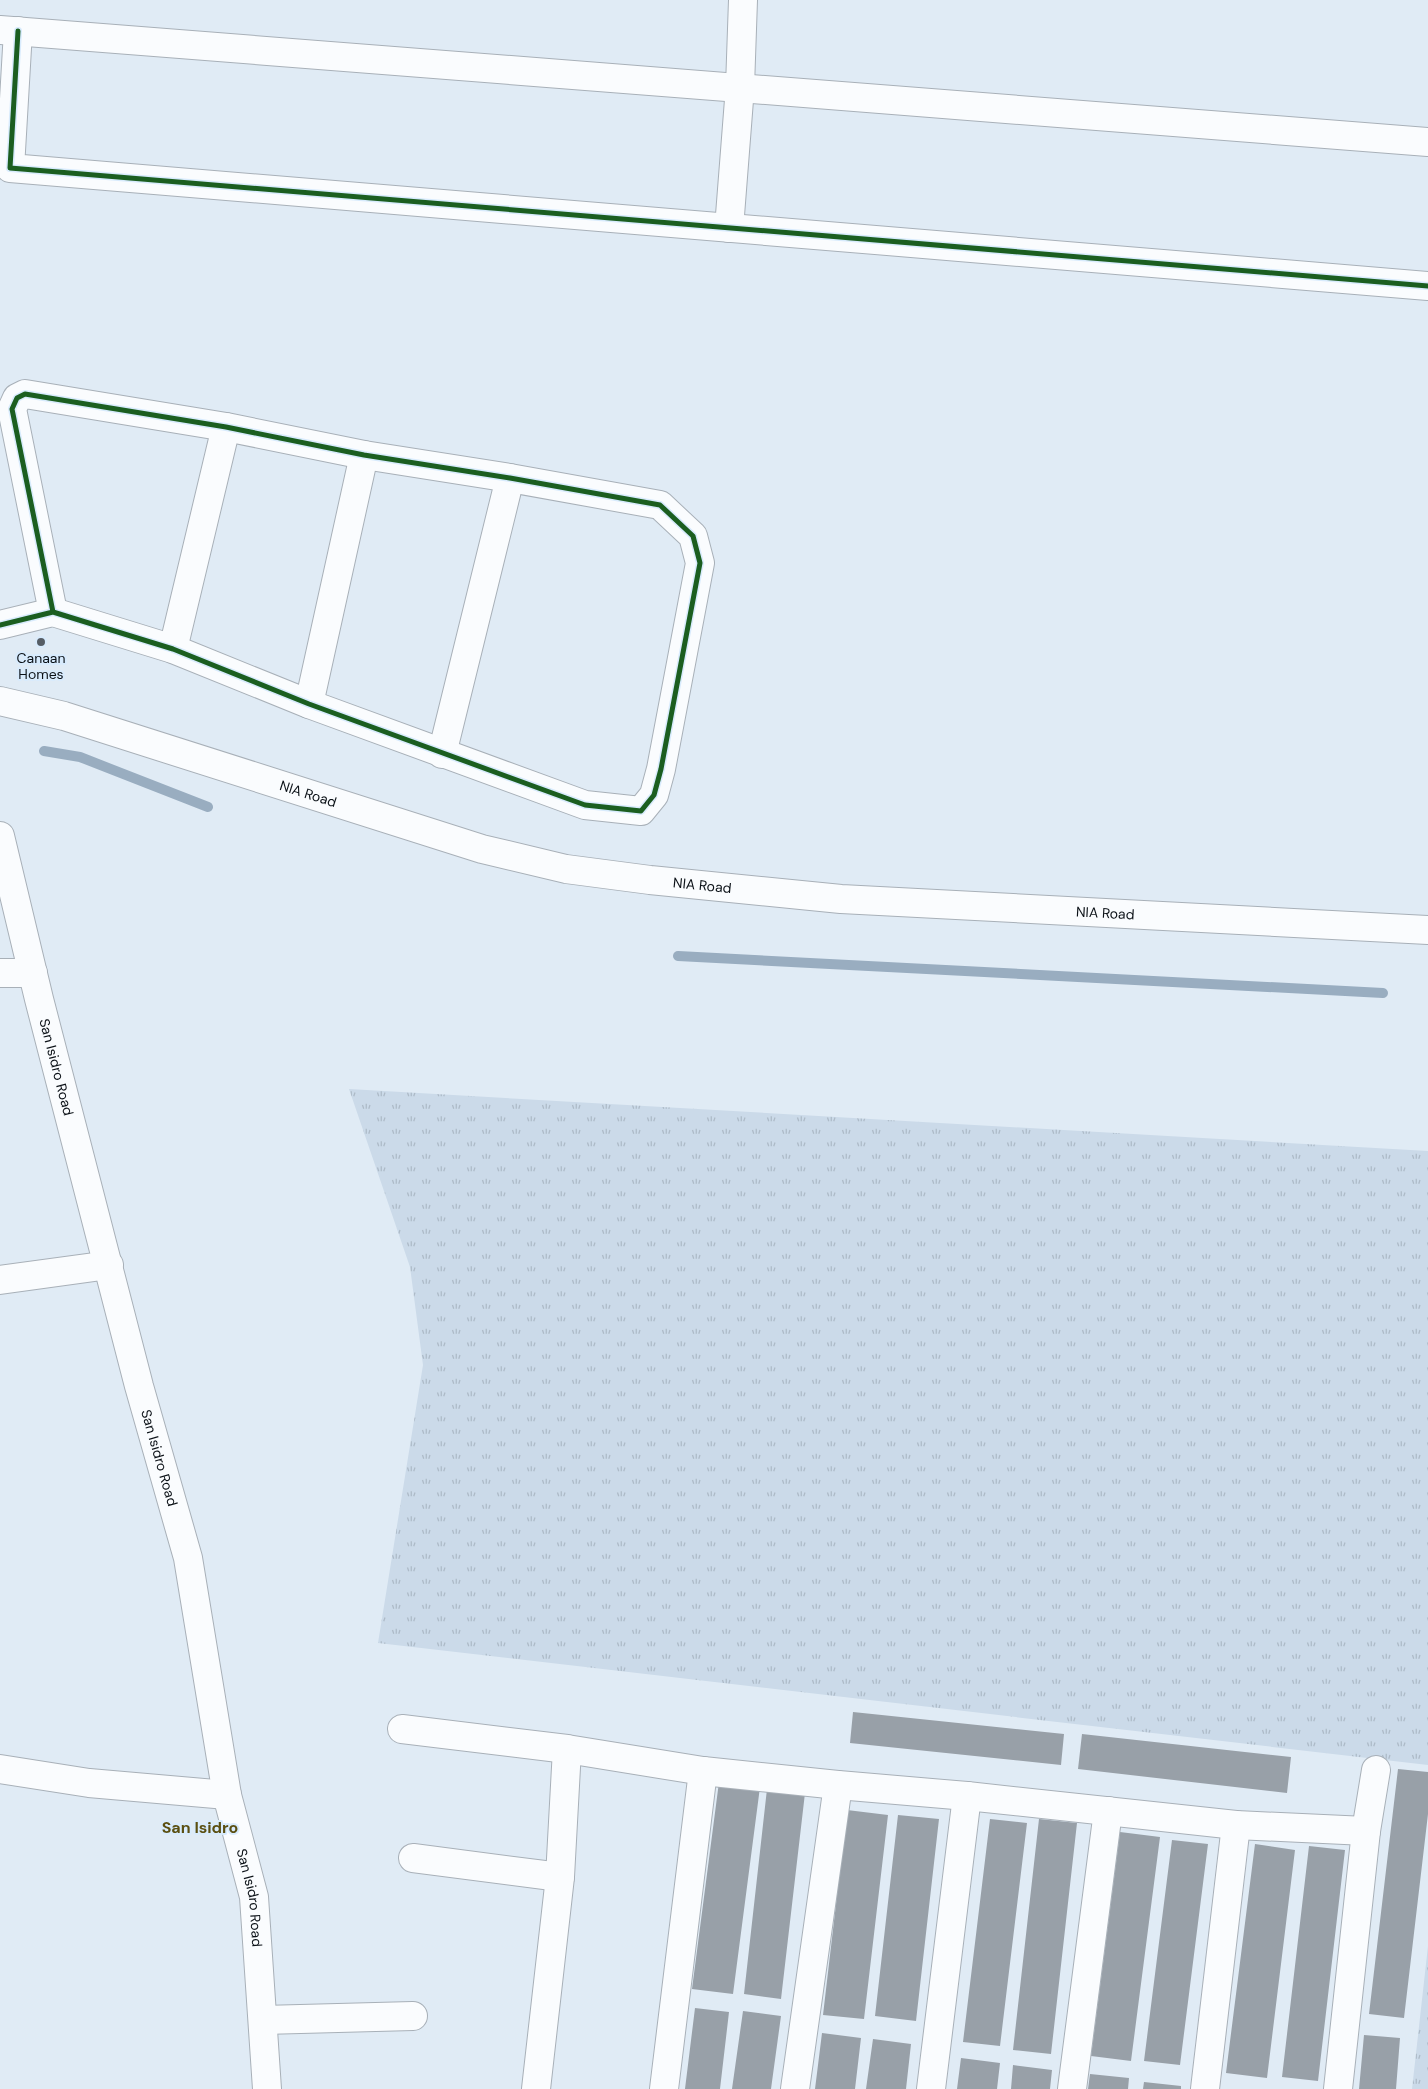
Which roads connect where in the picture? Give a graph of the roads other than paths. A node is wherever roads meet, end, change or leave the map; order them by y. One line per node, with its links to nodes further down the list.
1 (743, 0): 3 (street)
2 (9, 31): 3 (street); 5 (street)
3 (740, 87): 4 (street); 5 (street)
4 (1428, 142)
5 (728, 228): 6 (street)
6 (1428, 286)
7 (226, 427): 8 (street); 10 (street); 12 (street)
8 (364, 455): 9 (street); 14 (street)
9 (510, 478): 15 (street); 15 (street)
10 (53, 612): 11 (street); 12 (street)
11 (0, 625)
12 (173, 649): 14 (street)
13 (0, 701): 17 (street, NIA Road)
14 (309, 704): 15 (street)
15 (442, 754)
16 (0, 836): 19 (street, San Isidro Road)
17 (1428, 930)
18 (0, 973): 19 (street)
19 (33, 974): 20 (street, San Isidro Road)
20 (109, 1264): 21 (street); 28 (street, San Isidro Road)
21 (0, 1280)
22 (402, 1729): 23 (street)
23 (567, 1749): 26 (street); 34 (street)
24 (0, 1769): 28 (street)
25 (1376, 1770): 32 (street)
26 (702, 1771): 27 (street); 39 (street)
27 (838, 1785): 29 (street); 40 (street)
28 (227, 1795): 36 (street, San Isidro Road)
29 (967, 1796): 30 (street); 41 (street)
30 (1108, 1812): 31 (street); 42 (street)
31 (1236, 1825): 32 (street); 43 (street)
32 (1366, 1830): 44 (street)
33 (413, 1858): 34 (street)
34 (560, 1877): 38 (street)
35 (413, 2016): 36 (street)
36 (263, 2020): 37 (street, San Isidro Road)
37 (268, 2089)
38 (536, 2089)
39 (664, 2089)
40 (795, 2089)
41 (931, 2089)
42 (1072, 2089)
43 (1205, 2089)
44 (1338, 2089)

